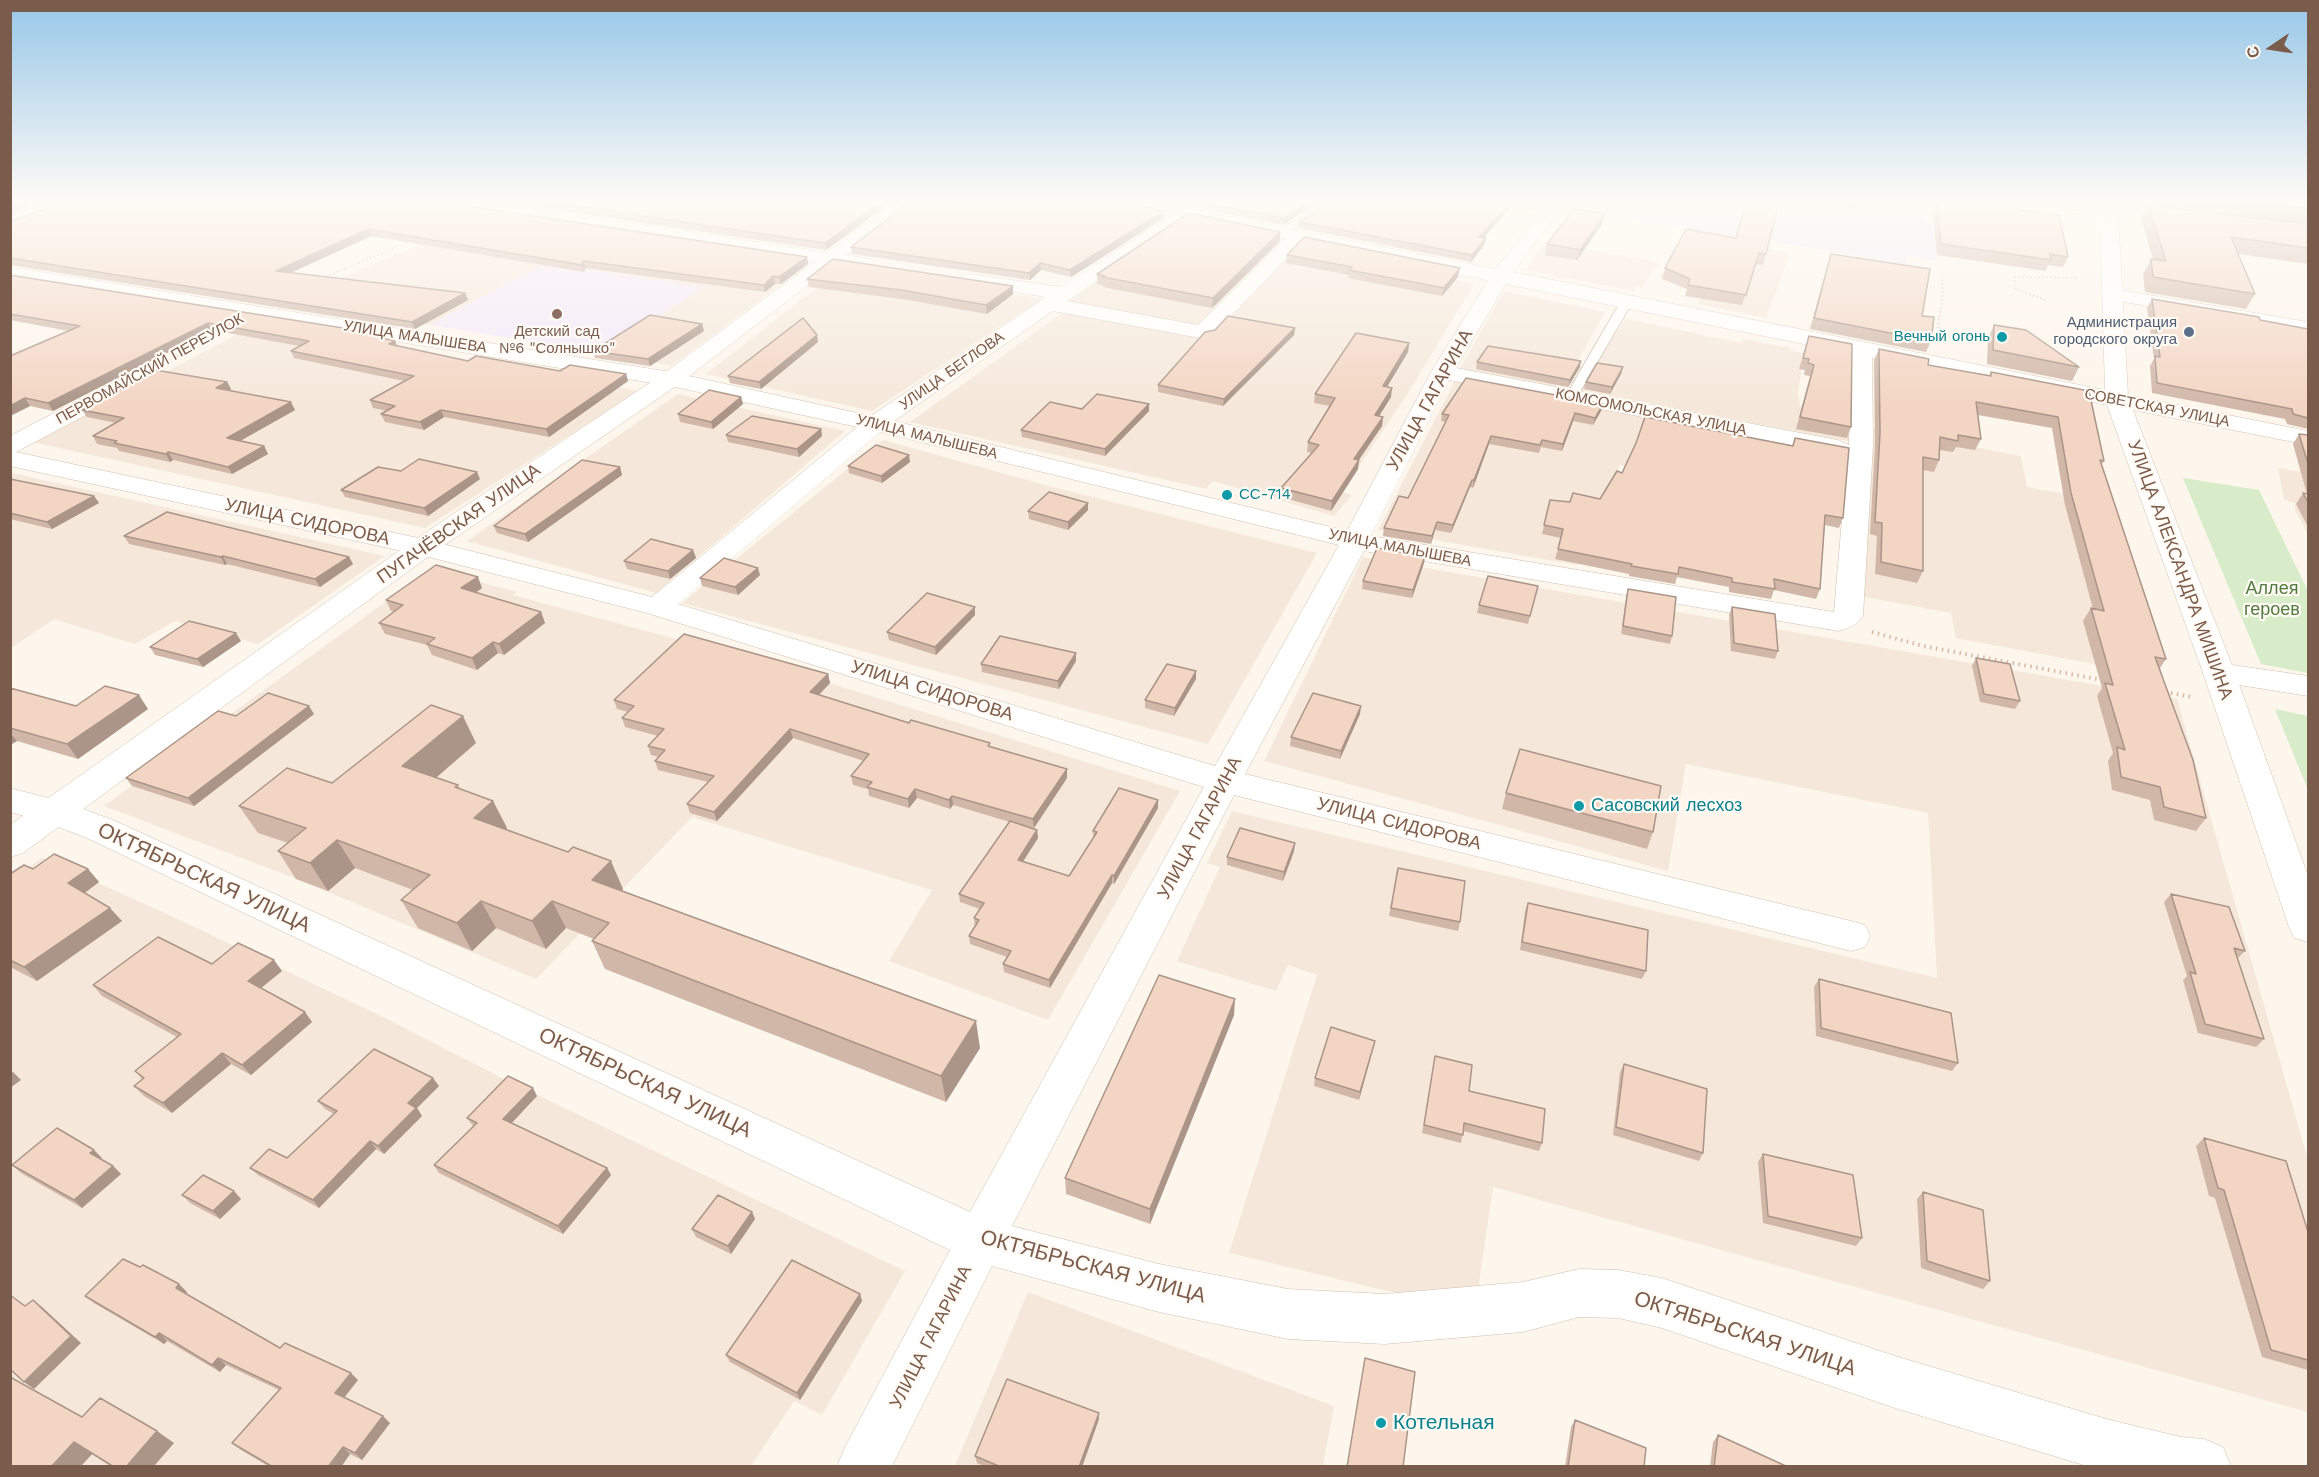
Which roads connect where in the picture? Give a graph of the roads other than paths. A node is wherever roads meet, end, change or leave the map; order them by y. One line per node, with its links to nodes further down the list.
1 (813, 271): 17 (street, ПУГАЧЁВСКАЯ УЛИЦА)
2 (1099, 271): 11 (street, УЛИЦА БЕГЛОВА)
3 (1257, 271): 11 (street)
4 (1479, 271): 8 (street, СОВЕТСКАЯ УЛИЦА)
5 (1504, 271): 8 (street, УЛИЦА ГАГАРИНА)
6 (2113, 271): 10 (street, УЛИЦА АЛЕКСАНДРА МИШИНА)
7 (10, 273): 17 (street, УЛИЦА МАЛЫШЕВА)
8 (1501, 275): 12 (street, СОВЕТСКАЯ УЛИЦА); 15 (street, УЛИЦА ГАГАРИНА)
9 (946, 276): 11 (street)
10 (2114, 295): 13 (street); 19 (street, УЛИЦА АЛЕКСАНДРА МИШИНА)
11 (1056, 299): 20 (street, УЛИЦА БЕГЛОВА)
12 (1627, 301): 14 (street, СОВЕТСКАЯ УЛИЦА); 18 (lane)
13 (2308, 328)
14 (1861, 348): 19 (street, СОВЕТСКАЯ УЛИЦА); 23 (street)
15 (1442, 372): 18 (street, КОМСОМОЛЬСКАЯ УЛИЦА); 25 (street, УЛИЦА ГАГАРИНА)
16 (148, 373): 22 (street, ПЕРВОМАЙСКИЙ ПЕРЕУЛОК)
17 (670, 379): 20 (street, УЛИЦА МАЛЫШЕВА); 26 (street, ПУГАЧЁВСКАЯ УЛИЦА)
18 (1571, 397): 23 (street, КОМСОМОЛЬСКАЯ УЛИЦА)
19 (2117, 399): 21 (street, СОВЕТСКАЯ УЛИЦА); 28 (street, УЛИЦА АЛЕКСАНДРА МИШИНА)
20 (875, 424): 25 (street, УЛИЦА МАЛЫШЕВА); 27 (street, УЛИЦА БЕГЛОВА)
21 (2308, 438)
22 (10, 446)
23 (1860, 451): 25 (street, УЛИЦА МАЛЫШЕВА)
24 (10, 458): 26 (street, УЛИЦА СИДОРОВА)
25 (1355, 541): 30 (street, УЛИЦА ГАГАРИНА)
26 (423, 547): 27 (street, УЛИЦА СИДОРОВА); 32 (street, ПУГАЧЁВСКАЯ УЛИЦА)
27 (657, 607): 30 (street, УЛИЦА СИДОРОВА)
28 (2219, 673): 29 (street); 34 (street, УЛИЦА АЛЕКСАНДРА МИШИНА)
29 (2308, 686)
30 (1224, 781): 35 (street, УЛИЦА СИДОРОВА); 36 (street, УЛИЦА ГАГАРИНА)
31 (10, 800): 32 (street, ОКТЯБРЬСКАЯ УЛИЦА)
32 (56, 812): 33 (street, ПУГАЧЁВСКАЯ УЛИЦА); 36 (street, ОКТЯБРЬСКАЯ УЛИЦА)
33 (10, 844)
34 (2308, 927)
35 (1851, 936)
36 (980, 1240): 37 (street, УЛИЦА ГАГАРИНА); 38 (street, ОКТЯБРЬСКАЯ УЛИЦА)
37 (864, 1467)
38 (2204, 1467)

